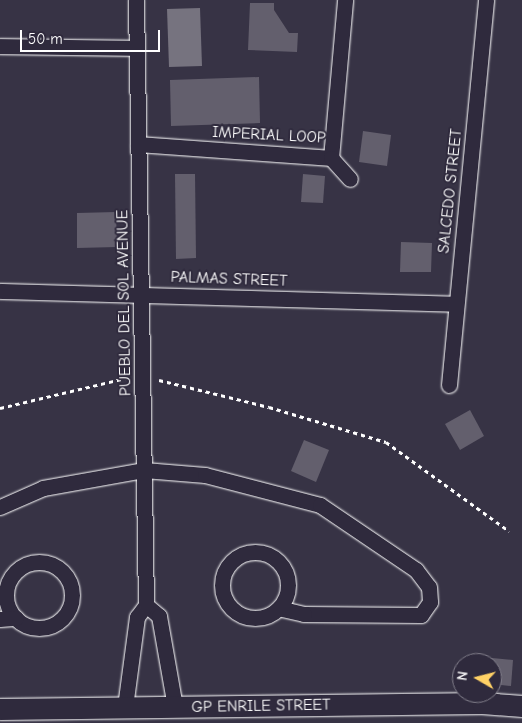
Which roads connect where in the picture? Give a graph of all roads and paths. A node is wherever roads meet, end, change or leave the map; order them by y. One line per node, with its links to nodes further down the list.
1 (136, 0): 5 (street, PUEBLO DEL SOL AVENUE)
2 (345, 0): 7 (street, IMPERIAL LOOP)
3 (486, 0): 11 (street, SALCEDO STREET)
4 (0, 46): 5 (street)
5 (137, 48): 6 (street, PUEBLO DEL SOL AVENUE)
6 (138, 144): 7 (street, IMPERIAL LOOP); 10 (street, PUEBLO DEL SOL AVENUE)
7 (331, 158): 8 (street)
8 (350, 180)
9 (0, 291): 10 (street, PALMAS STREET)
10 (141, 293): 11 (street, PALMAS STREET); 12 (street, PUEBLO DEL SOL AVENUE)
11 (456, 304): 13 (street, SALCEDO STREET)
12 (142, 376): 14 (path); 15 (street, PUEBLO DEL SOL AVENUE); 17 (path)
13 (450, 385)
14 (0, 408)
15 (144, 470): 16 (street); 18 (street, PUEBLO DEL SOL AVENUE); 19 (street)
16 (0, 507)
17 (510, 531)
18 (146, 605): 23 (street, PUEBLO DEL SOL AVENUE); 24 (street)
19 (279, 608): 19 (street)
20 (16, 618): 20 (street); 21 (street)
21 (0, 619)
22 (522, 706): 24 (street, GP ENRILE STREET)
23 (125, 707): 24 (street, GP ENRILE STREET); 26 (street, GP ENRILE STREET)
24 (175, 707)
25 (0, 709): 26 (street, GP ENRILE STREET)
26 (53, 715)

